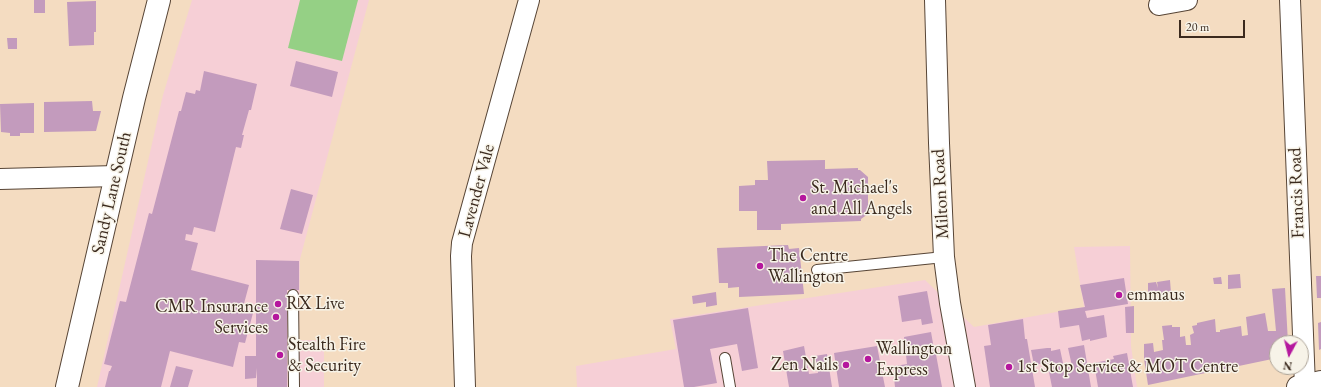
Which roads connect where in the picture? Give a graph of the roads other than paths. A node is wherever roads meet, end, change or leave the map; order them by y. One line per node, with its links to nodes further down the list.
1 (159, 0): 7 (main road, Sandy Lane South)
2 (529, 0): 16 (street, Lavender Vale)
3 (935, 0): 9 (street, Milton Road)
4 (1187, 0): 6 (street)
5 (1290, 0): 13 (street, Francis Road)
6 (1159, 5)
7 (116, 176): 8 (street); 14 (main road, Sandy Lane South)
8 (0, 179)
9 (944, 257): 10 (lane); 18 (street, Milton Road)
10 (817, 270)
11 (293, 296): 15 (lane)
12 (725, 358): 17 (lane)
13 (1308, 385)
14 (67, 387)
15 (294, 387)
16 (465, 387)
17 (730, 387)
18 (965, 387)

